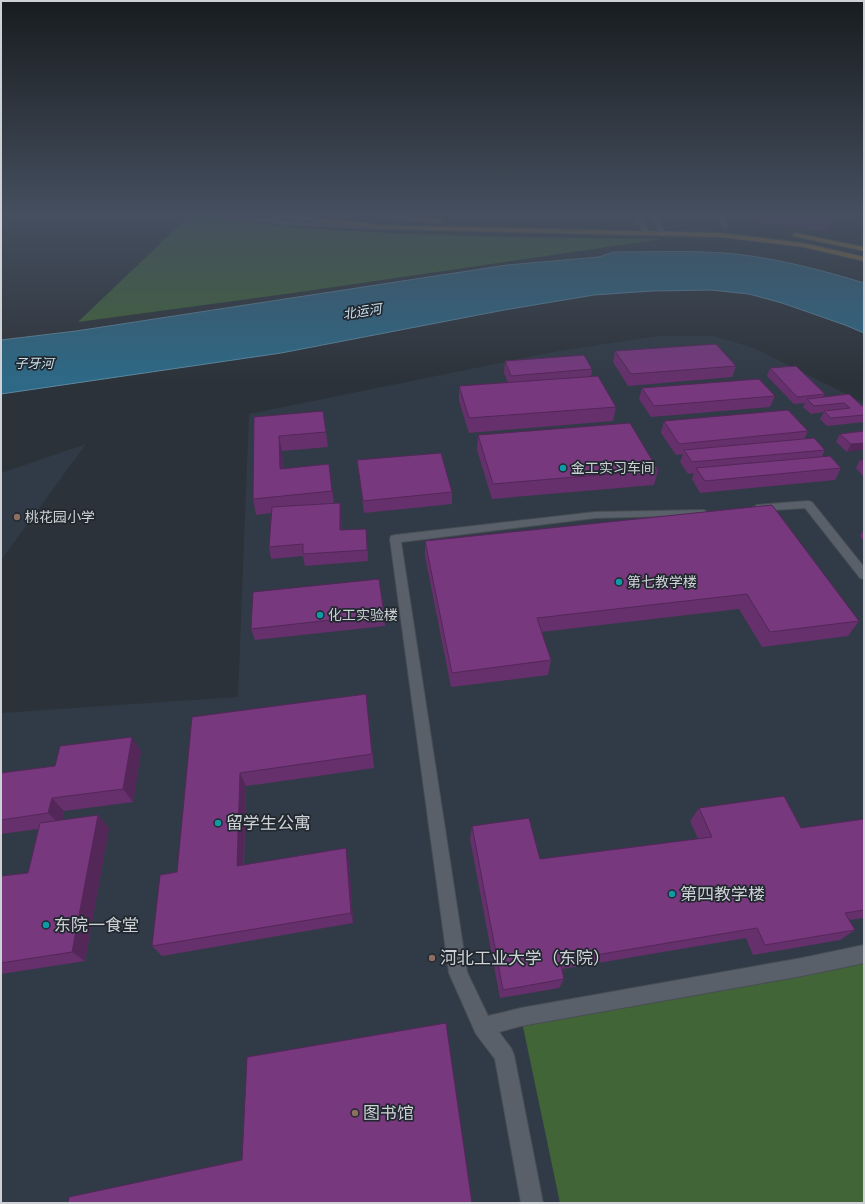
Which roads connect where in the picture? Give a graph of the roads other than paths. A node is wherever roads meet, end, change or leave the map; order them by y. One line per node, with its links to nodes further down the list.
1 (746, 509): 3 (street)
2 (715, 512): 5 (street)
3 (864, 576)
4 (864, 954): 5 (street)
5 (483, 1027): 6 (street)
6 (532, 1203)

